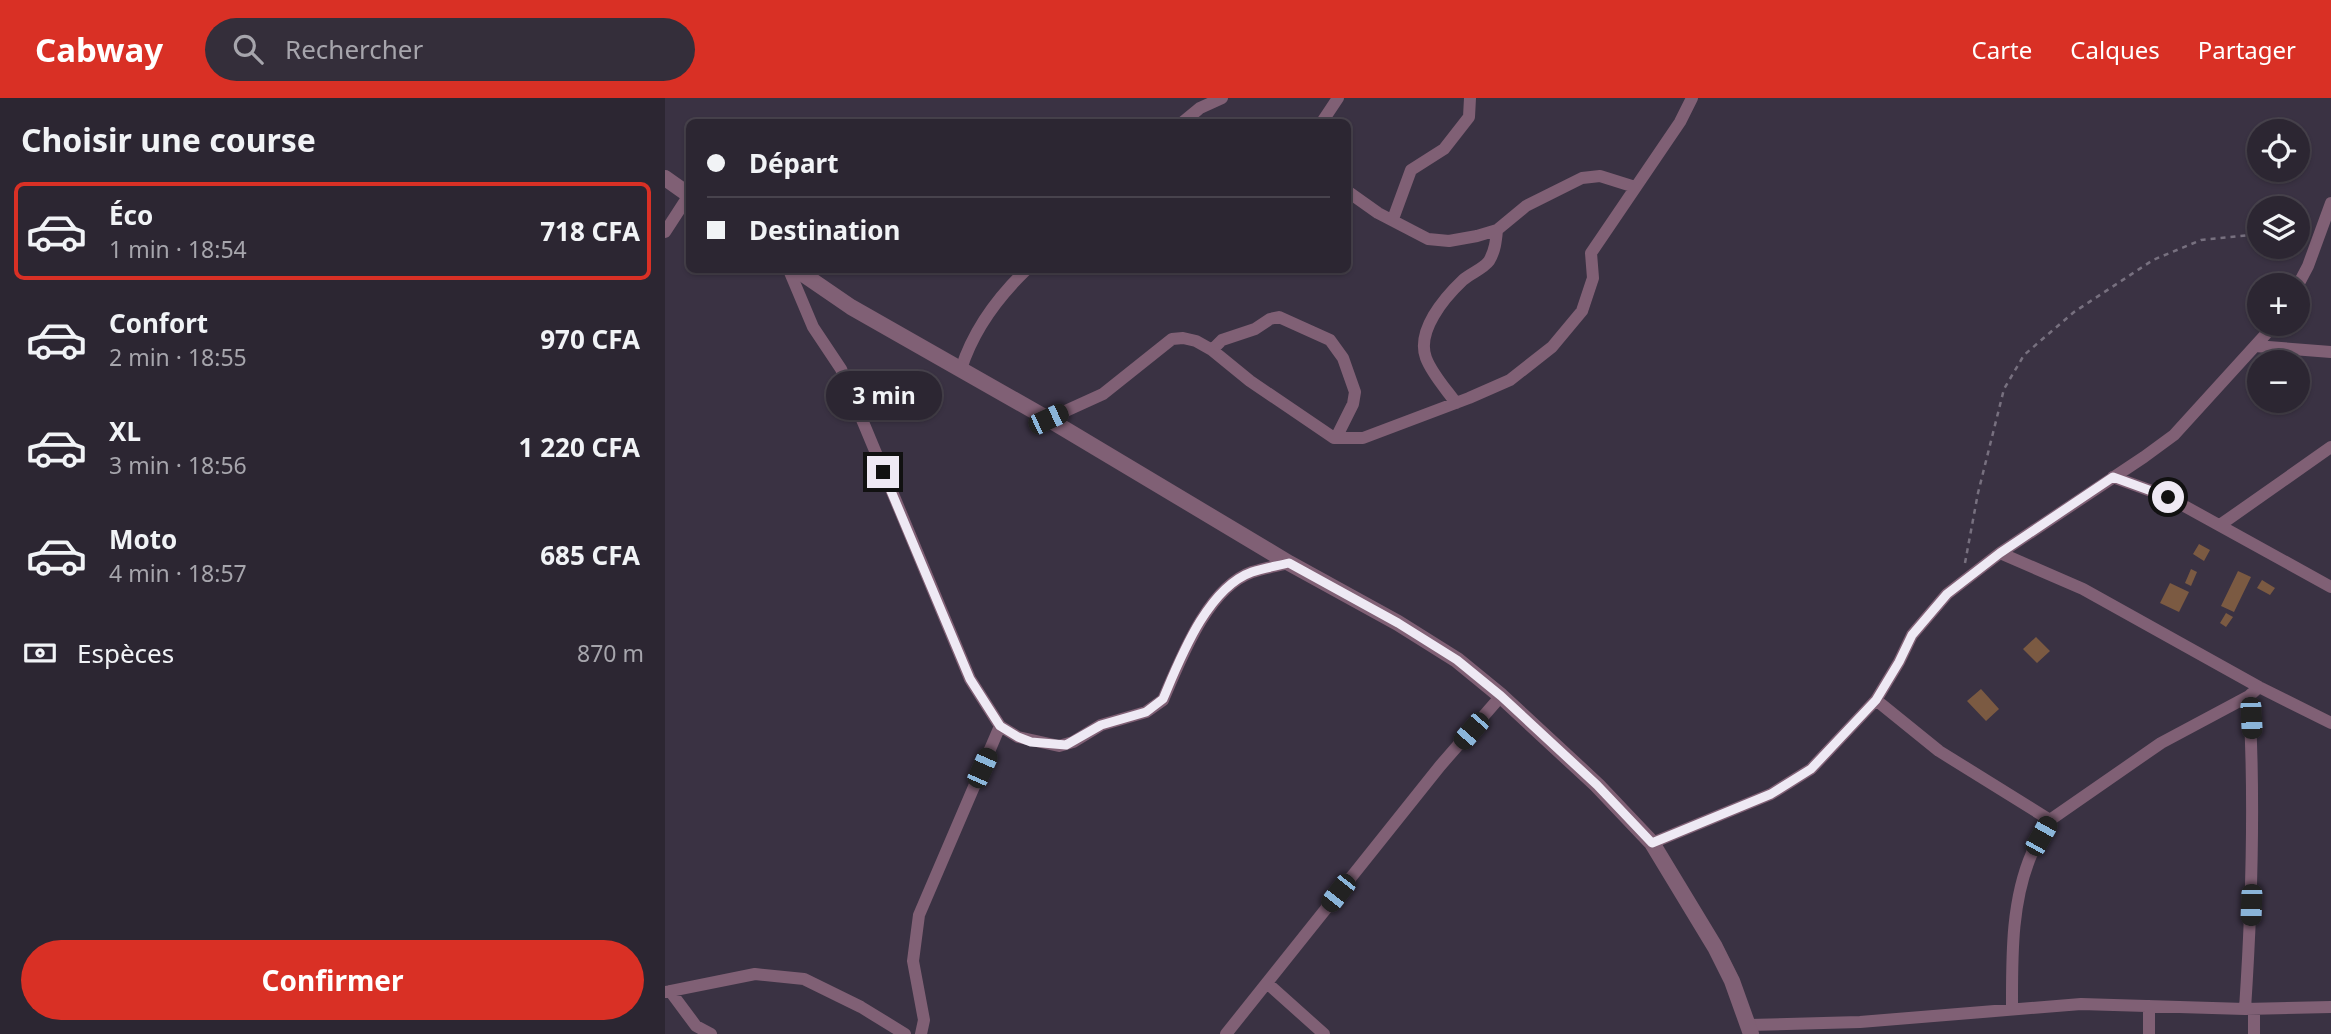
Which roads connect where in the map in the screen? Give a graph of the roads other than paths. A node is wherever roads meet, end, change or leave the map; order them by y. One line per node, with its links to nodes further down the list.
1 (1222, 98): 5 (street)
2 (1338, 98): 6 (street)
3 (1470, 98): 13 (street)
4 (1692, 98): 8 (street)
5 (1187, 119)
6 (1324, 119)
7 (665, 178): 9 (street)
8 (1635, 187): 14 (street); 25 (street)
9 (686, 193)
10 (1351, 194): 13 (street)
11 (686, 200): 15 (street)
12 (2331, 203): 19 (street)
13 (1393, 219): 14 (street)
14 (1497, 230): 25 (street)
15 (665, 232)
16 (790, 273): 38 (street)
17 (801, 273): 24 (street)
18 (1023, 273): 24 (street)
19 (2304, 273)
20 (2264, 336): 21 (street)
21 (2255, 346): 23 (street); 29 (street)
22 (1212, 350): 26 (street); 27 (street); 27 (street)
23 (2331, 352)
24 (961, 369): 26 (street)
25 (1456, 403): 27 (street)
26 (1048, 419): 32 (street)
27 (1336, 438)
28 (2331, 447): 30 (street)
29 (2113, 477): 30 (street); 31 (street)
30 (2220, 525): 33 (street)
31 (2000, 553): 34 (street); 36 (street)
32 (1289, 563): 35 (street); 38 (street)
33 (2331, 587)
34 (2254, 691): 37 (street); 39 (street); 46 (street)
35 (1501, 696): 40 (street); 41 (street)
36 (1876, 700): 39 (street); 40 (street)
37 (2331, 723)
38 (1000, 726): 50 (street)
39 (2050, 820): 45 (street)
40 (1652, 843): 47 (street)
41 (1267, 983): 51 (street); 52 (street)
42 (668, 991): 48 (street); 49 (street)
43 (2149, 1006): 45 (street); 46 (street); 53 (street)
44 (2331, 1007): 46 (street)
45 (2012, 1008): 47 (street)
46 (2249, 1009): 54 (street)
47 (1750, 1030)
48 (711, 1034)
49 (905, 1034)
50 (921, 1034)
51 (1226, 1034)
52 (1324, 1034)
53 (2149, 1034)
54 (2255, 1034)

